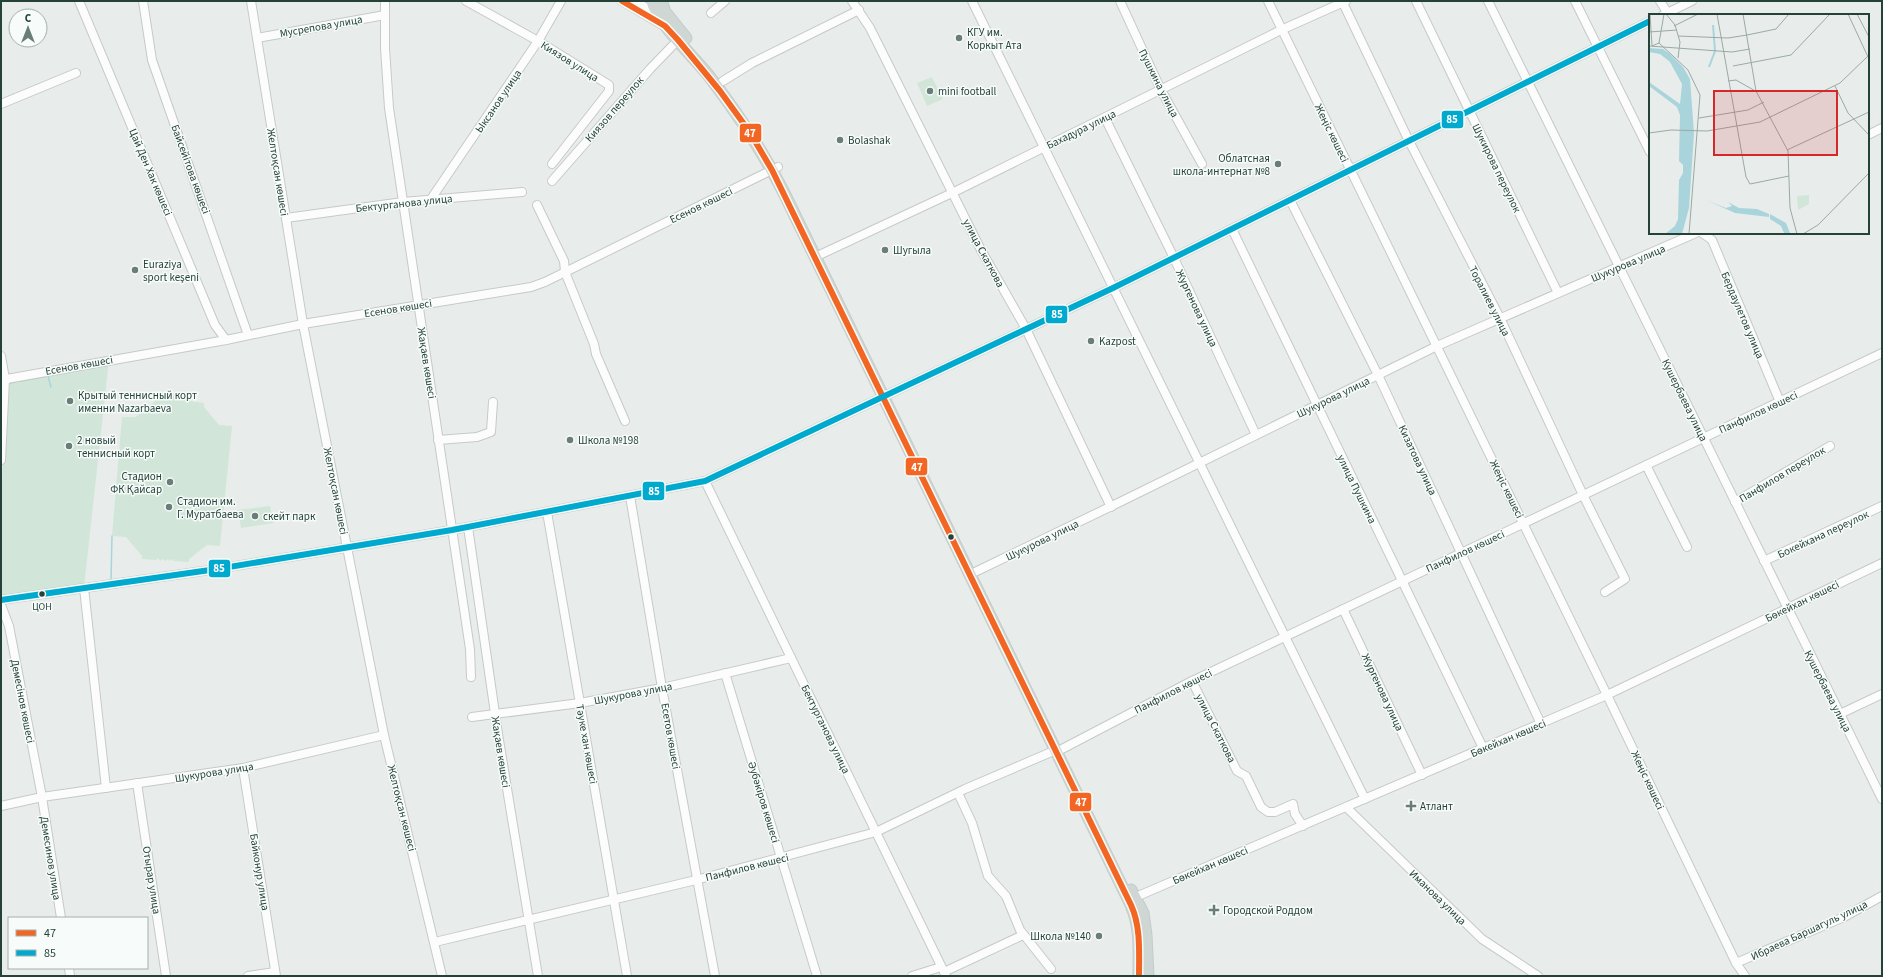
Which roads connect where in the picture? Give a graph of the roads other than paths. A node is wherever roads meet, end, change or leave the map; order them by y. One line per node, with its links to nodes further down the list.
1 (79, 1): 72 (street, Цай Ден Хак көшесі)
2 (143, 1): 71 (street, Байсейітова көшесі)
3 (251, 1): 30 (street, Желтоқсан көшесі)
4 (385, 1): 26 (street, Жақаев көшесі)
5 (466, 1): 32 (street, Киязов улица)
6 (561, 1): 32 (street, Ыксанов улица)
7 (622, 1): 28 (street)
8 (634, 1): 23 (street)
9 (652, 1): 23 (main road)
10 (661, 1): 28 (main road)
11 (725, 1): 24 (street)
12 (852, 1): 22 (street, улица Скаткова)
13 (972, 1): 44 (street)
14 (1120, 1): 37 (street, Пушкина улица)
15 (1268, 1): 29 (street, Жеңіс көшесі)
16 (1416, 1): 39 (street, Шукирова переулок)
17 (1488, 1): 35 (street, Кушербаева улица)
18 (1575, 1): 33 (street)
19 (1660, 1): 25 (street)
20 (1692, 1): 25 (street)
21 (1344, 2): 29 (street, Бахадура улица); 43 (street, Торалиев улица)
22 (859, 10): 36 (street); 52 (street, улица Скаткова)
23 (656, 13): 28 (main road)
24 (710, 13)
25 (1666, 14)
26 (385, 15): 30 (street, Мусрепова улица); 55 (street, Жақаев көшесі)
27 (1649, 22): 33 (street)
28 (669, 24): 31 (main road); 36 (main road)
29 (1282, 30): 37 (street, Бахадура улица); 49 (street, Жеңіс көшесі)
30 (257, 38): 57 (street, Желтоқсан көшесі)
31 (678, 40): 36 (main road); 50 (street, Киязов переулок)
32 (538, 41): 46 (street, Киязов улица); 53 (street, Ыксанов улица)
33 (1598, 47): 35 (street); 45 (street)
34 (76, 73): 38 (street)
35 (1529, 81): 39 (street); 63 (street, Кушербаева улица)
36 (723, 86): 48 (main road)
37 (1161, 90): 40 (street, Бахадура улица); 47 (street, Пушкина улица)
38 (1, 104)
39 (1469, 111): 43 (street); 66 (street, Шукирова переулок)
40 (1105, 118): 44 (street, Бахадура улица); 62 (street, Жургенова улица)
41 (1882, 128): 42 (street)
42 (1869, 134)
43 (1409, 141): 49 (street); 68 (street, Торалиев улица)
44 (1043, 148): 52 (street, Бахадура улица); 65 (street)
45 (1649, 150)
46 (552, 164)
47 (1202, 164)
48 (775, 169): 61 (main road); 64 (street, Есенов көшесі)
49 (1351, 170): 54 (street); 73 (street, Жеңіс көшесі)
50 (552, 181)
51 (522, 192): 53 (street, Бектурганова улица)
52 (952, 193): 61 (street, Бахадура улица); 70 (street, улица Скаткова)
53 (432, 199): 55 (street, Бектурганова улица)
54 (1290, 200): 58 (street); 76 (street, Кизатова улица)
55 (403, 202): 57 (street, Бектурганова улица); 67 (street, Жақаев көшесі)
56 (537, 205): 64 (street)
57 (286, 218): 69 (street, Желтоқсан көшесі)
58 (1232, 229): 62 (street); 81 (street, улица Пушкина)
59 (1694, 234): 63 (street, Шукурова улица)
60 (1703, 234): 80 (street, Бердаулетов улица)
61 (818, 256): 78 (main road)
62 (1174, 258): 65 (street); 83 (street, Жургенова улица)
63 (1619, 267): 66 (street, Шукурова улица); 84 (street, Кушербаева улица)
64 (565, 272): 67 (street, Есенов көшесі); 82 (street)
65 (1113, 288): 70 (street); 88 (street)
66 (1558, 292): 68 (street, Шукурова улица)
67 (418, 305): 69 (street, Есенов көшесі); 85 (street, Жақаев көшесі)
68 (1500, 318): 73 (street, Шукурова улица); 91 (street, Торалиев улица)
69 (303, 324): 71 (street, Есенов көшесі); 101 (street, Желтоқсан көшесі)
70 (1026, 329): 78 (street); 95 (street, улица Скаткова)
71 (248, 335): 72 (street, Есенов көшесі)
72 (226, 340): 77 (street, Есенов көшесі)
73 (1437, 346): 76 (street, Шукурова улица); 97 (street, Жеңіс көшесі)
74 (1882, 353): 80 (street, Панфилов көшесі)
75 (1, 356): 77 (street)
76 (1378, 375): 81 (street, Шукурова улица); 102 (street, Кизатова улица)
77 (3, 379): 87 (street)
78 (886, 396): 90 (street); 105 (main road); 128 (main road)
79 (493, 402): 85 (street)
80 (1780, 402): 84 (street, Панфилов көшесі)
81 (1317, 405): 83 (street, Шукурова улица); 106 (street, улица Пушкина)
82 (625, 420)
83 (1256, 435): 88 (street, Шукурова улица)
84 (1703, 438): 89 (street, Панфилов көшесі); 93 (street, Кушербаева улица)
85 (438, 440): 99 (street, Жақаев көшесі)
86 (1830, 446): 93 (street, Панфилов переулок)
87 (1, 460)
88 (1199, 464): 95 (street, Шукурова улица); 113 (street)
89 (1646, 465): 91 (street, Панфилов көшесі); 100 (street)
90 (705, 482): 92 (street); 114 (street, Бектурганова улица)
91 (1583, 495): 97 (street, Панфилов көшесі); 108 (street, Торалиев улица)
92 (630, 496): 96 (street); 118 (street, Есетов көшесі)
93 (1735, 502): 103 (street, Кушербаева улица)
94 (1882, 506): 103 (street, Бокейхана переулок)
95 (1111, 507): 105 (street, Шукурова улица)
96 (547, 512): 98 (street); 121 (street, Тәуке хан көшесі)
97 (1524, 523): 102 (street, Панфилов көшесі); 120 (street, Жеңіс көшесі)
98 (468, 527): 99 (street); 122 (street, Жақаев көшесі)
99 (452, 530): 101 (street); 116 (street, Жақаев көшесі)
100 (1687, 547)
101 (348, 548): 107 (street); 126 (street, Желтоқсан көшесі)
102 (1462, 553): 106 (street, Панфилов көшесі); 125 (street, Кизатова улица)
103 (1764, 561): 112 (street, Кушербаева улица)
104 (1882, 563): 112 (street, Бөкейхан көшесі)
105 (975, 572): 128 (main road)
106 (1402, 581): 111 (street, Панфилов көшесі); 127 (street, улица Пушкина)
107 (84, 588): 109 (street); 132 (street)
108 (1605, 592)
109 (1, 600)
110 (1, 605): 134 (street, Демесінов көшесі)
111 (1343, 609): 113 (street, Панфилов көшесі); 130 (street, Жургенова улица)
112 (1787, 609): 120 (street, Бөкейхан көшесі); 123 (street, Кушербаева улица)
113 (1284, 637): 117 (street, Панфилов көшесі); 135 (street)
114 (791, 658): 115 (street, Шукурова улица); 140 (street, Бектурганова улица)
115 (725, 673): 118 (street, Шукурова улица); 141 (street, Әубәкіров көшесі)
116 (471, 677)
117 (1192, 681): 128 (street, Панфилов көшесі); 139 (street, улица Скаткова)
118 (662, 688): 121 (street, Шукурова улица); 142 (street, Есетов көшесі)
119 (1882, 694): 123 (street)
120 (1607, 695): 125 (street, Бөкейхан көшесі); 150 (street, Жеңіс көшесі)
121 (580, 703): 122 (street, Шукурова улица); 145 (street, Тәуке хан көшесі)
122 (495, 714): 124 (street, Шукурова улица); 147 (street, Жақаев көшесі)
123 (1840, 714): 136 (street, Кушербаева улица)
124 (472, 718)
125 (1540, 724): 127 (street, Бөкейхан көшесі)
126 (384, 735): 129 (street, Шукурова улица); 149 (street, Желтоқсан көшесі)
127 (1483, 748): 130 (street, Бөкейхан көшесі)
128 (1058, 750): 133 (street, Панфилов көшесі); 144 (main road)
129 (243, 768): 131 (street, Шукурова улица); 153 (street, Байконур улица)
130 (1422, 775): 135 (street, Бөкейхан көшесі)
131 (137, 783): 132 (street, Шукурова улица); 154 (street, Отырар улица)
132 (106, 788): 134 (street, Шукурова улица)
133 (958, 793): 140 (street, Панфилов көшесі); 148 (street)
134 (42, 798): 137 (street, Шукурова улица); 146 (street, Демесинов улица)
135 (1365, 799): 138 (street, Бөкейхан көшесі)
136 (1882, 799)
137 (1, 806)
138 (1346, 807): 139 (street, Бөкейхан көшесі); 164 (street, Иманова улица)
139 (1303, 826): 144 (street, Бөкейхан көшесі)
140 (876, 832): 141 (street, Панфилов көшесі); 152 (street, Бектурганова улица)
141 (781, 859): 142 (street, Панфилов көшесі); 160 (street, Әубәкіров көшесі)
142 (696, 880): 145 (street, Панфилов көшесі); 159 (street, Есетов көшесі)
143 (1882, 896): 150 (street, Ибраева Баршагуль улица)
144 (1132, 899): 162 (main road); 163 (main road)
145 (613, 900): 147 (street, Панфилов көшесі); 158 (street, Тәуке хан көшесі)
146 (61, 917)
147 (529, 921): 149 (street, Панфилов көшесі); 157 (street, Жақаев көшесі)
148 (1024, 935): 151 (street); 152 (street)
149 (435, 942): 156 (street, Желтоқсан көшесі)
150 (1736, 963): 165 (street, Жеңіс көшесі)
151 (1051, 969)
152 (944, 972): 161 (street)
153 (276, 974): 155 (street)
154 (166, 976)
155 (248, 976)
156 (442, 976)
157 (538, 976)
158 (627, 976)
159 (715, 976)
160 (817, 976)
161 (912, 976)
162 (1139, 976)
163 (1148, 976)
164 (1538, 976)
165 (1745, 976)

